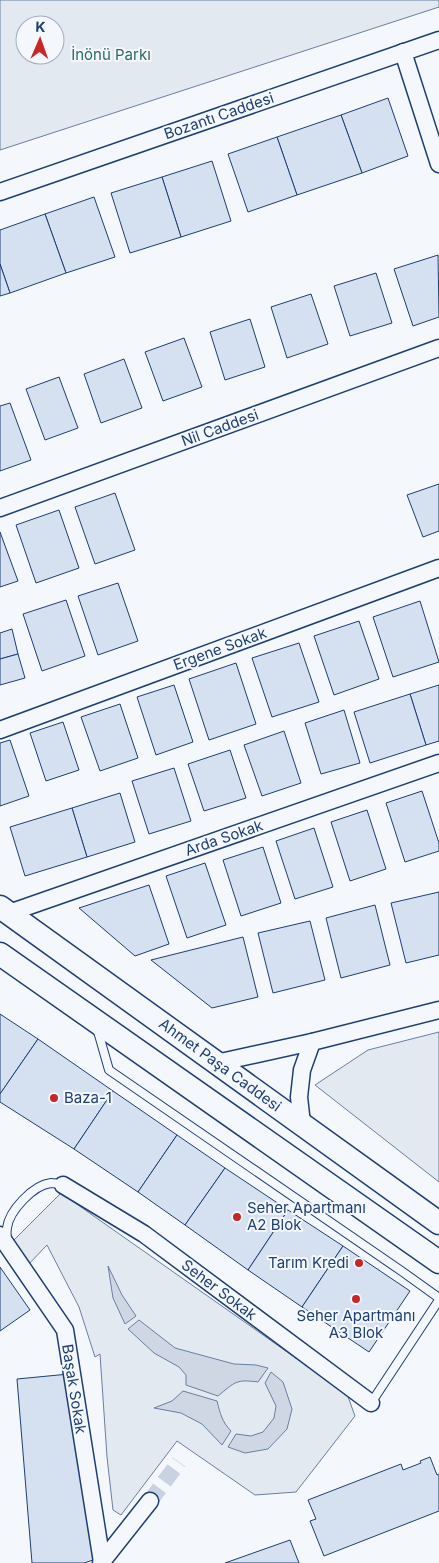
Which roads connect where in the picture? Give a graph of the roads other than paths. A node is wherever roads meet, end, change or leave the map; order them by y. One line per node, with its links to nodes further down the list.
1 (439, 40): 2 (street, Bozantı Caddesi)
2 (404, 52): 3 (street); 4 (street, Bozantı Caddesi)
3 (439, 164)
4 (0, 192)
5 (439, 348): 6 (street, Nil Caddesi)
6 (0, 508)
7 (439, 568): 8 (street, Ergene Sokak)
8 (0, 730)
9 (439, 763): 10 (street, Arda Sokak)
10 (4, 910): 15 (street, Ahmet Paşa Caddesi)
11 (0, 954): 13 (street)
12 (439, 1010): 14 (street)
13 (95, 1021): 20 (street); 21 (lane)
14 (312, 1042): 15 (street); 16 (street)
15 (216, 1063): 16 (street, Ahmet Paşa Caddesi)
16 (302, 1124): 18 (street, Ahmet Paşa Caddesi)
17 (63, 1185): 19 (lane); 22 (street, Seher Sokak)
18 (435, 1215)
19 (3, 1239): 24 (street, Başak Sokak)
20 (439, 1262)
21 (439, 1299): 22 (lane)
22 (371, 1403)
23 (150, 1501): 24 (street)
24 (101, 1563)

